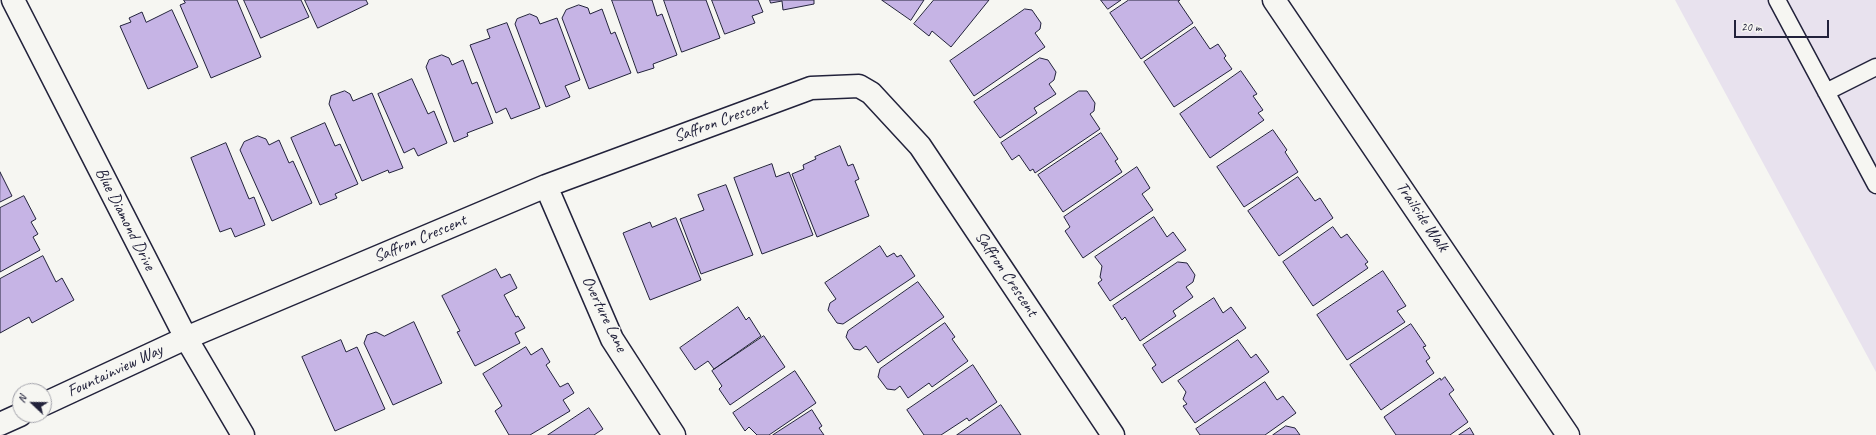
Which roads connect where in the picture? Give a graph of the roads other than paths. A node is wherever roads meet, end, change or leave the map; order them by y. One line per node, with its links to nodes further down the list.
1 (13, 0): 9 (street, Blue Diamond Drive)
2 (1274, 0): 16 (street, Trailside Walk)
3 (1777, 0): 5 (lane)
4 (1876, 67): 5 (lane)
5 (1826, 92): 6 (lane)
6 (1870, 160): 7 (lane)
7 (1876, 185)
8 (546, 186): 9 (street, Saffron Crescent); 14 (street, Overture Lane); 15 (street, Saffron Crescent)
9 (186, 338): 10 (street, Fountainview Way); 13 (street, Blue Diamond Drive)
10 (52, 400)
11 (12, 419): 12 (street)
12 (0, 424)
13 (243, 435)
14 (674, 435)
15 (1113, 435)
16 (1568, 435)

